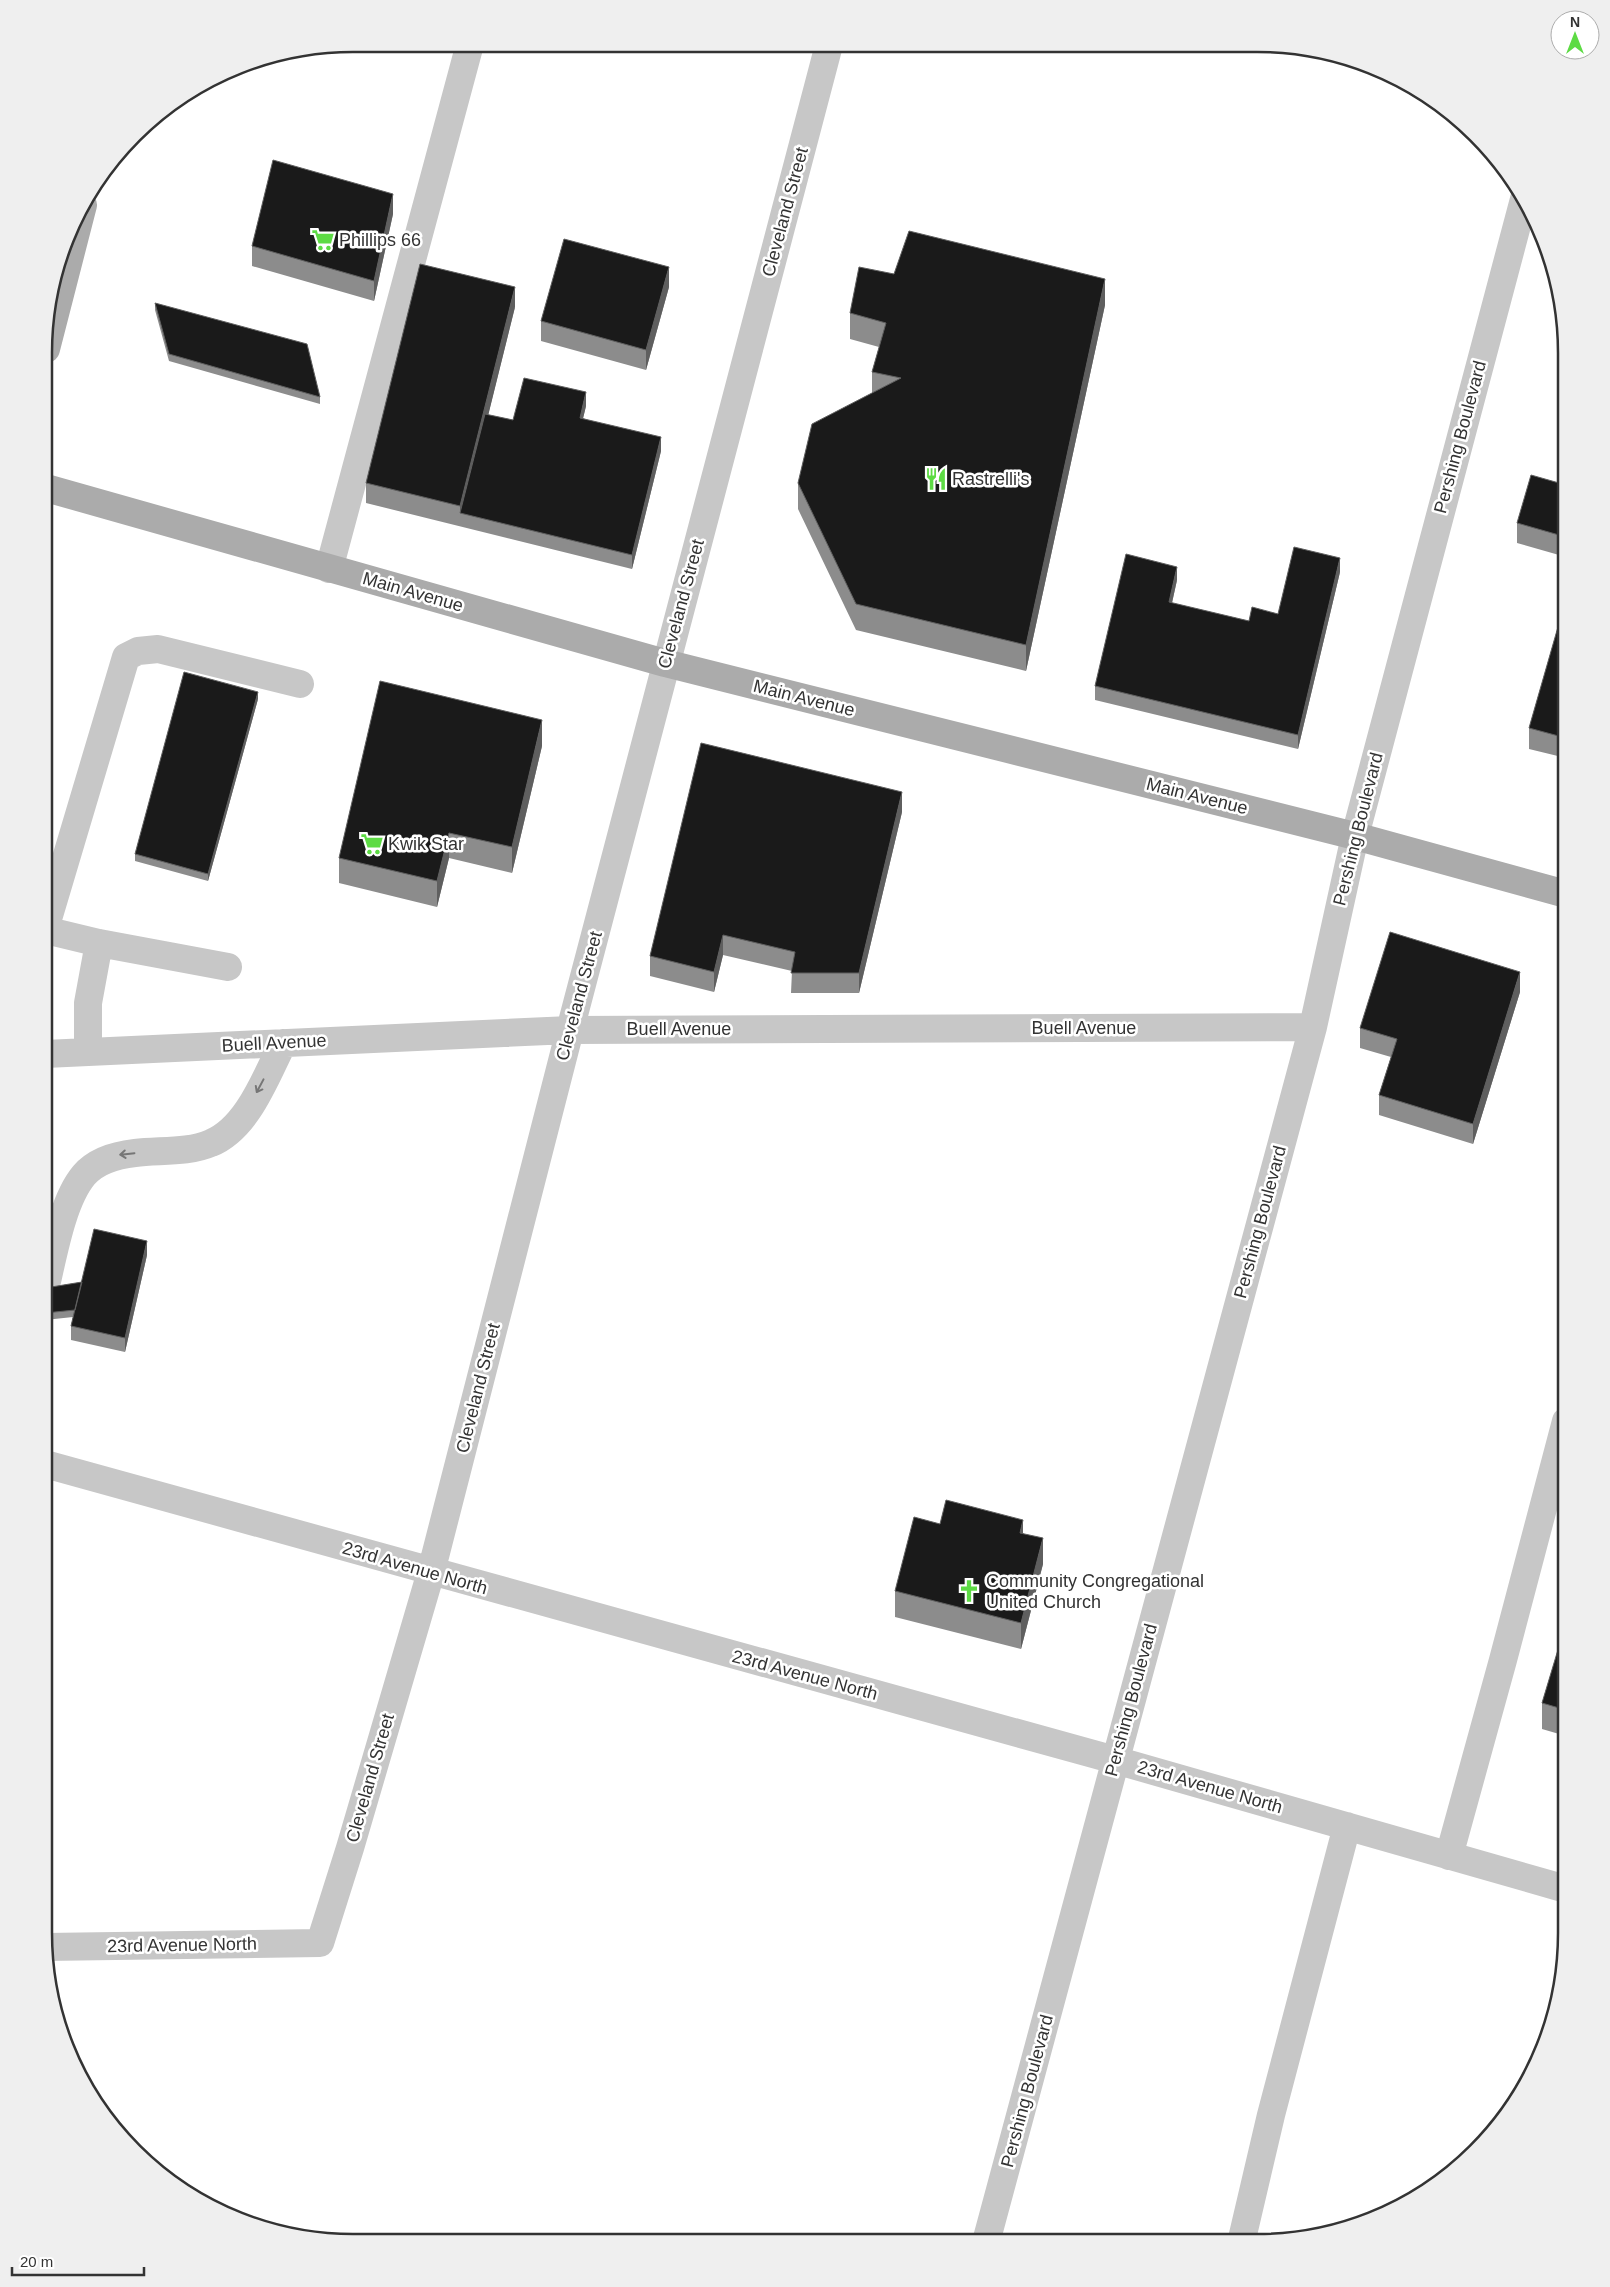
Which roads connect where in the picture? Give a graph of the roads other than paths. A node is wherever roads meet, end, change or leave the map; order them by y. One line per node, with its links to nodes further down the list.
1 (468, 52): 7 (street)
2 (827, 52): 8 (street, Cleveland Street)
3 (1521, 210): 10 (street, Pershing Boulevard)
4 (73, 242): 5 (main road)
5 (55, 314)
6 (52, 490): 7 (main road, Main Avenue)
7 (329, 568): 8 (main road, Main Avenue)
8 (666, 663): 10 (main road, Main Avenue); 17 (street, Cleveland Street)
9 (300, 684): 12 (street)
10 (1355, 836): 11 (main road, Main Avenue); 16 (street, Pershing Boulevard)
11 (1558, 892)
12 (52, 906)
13 (52, 932): 14 (street)
14 (99, 943): 15 (street); 19 (street)
15 (228, 967)
16 (1313, 1027): 17 (street, Buell Avenue); 25 (street, Pershing Boulevard)
17 (570, 1030): 18 (street, Buell Avenue); 24 (street, Cleveland Street)
18 (283, 1043): 19 (street, Buell Avenue); 21 (street, one-way to 21)
19 (88, 1052): 20 (street, Buell Avenue)
20 (52, 1054)
21 (52, 1259)
22 (1558, 1452): 27 (street)
23 (52, 1466): 24 (street, 23rd Avenue North)
24 (431, 1572): 25 (street, 23rd Avenue North); 29 (street, Cleveland Street)
25 (1115, 1760): 26 (street, 23rd Avenue North); 31 (street, Pershing Boulevard)
26 (1347, 1826): 27 (street, 23rd Avenue North); 32 (street)
27 (1450, 1856): 28 (street, 23rd Avenue North)
28 (1558, 1887)
29 (320, 1944): 30 (street, 23rd Avenue North)
30 (53, 1947)
31 (988, 2234)
32 (1243, 2234)

